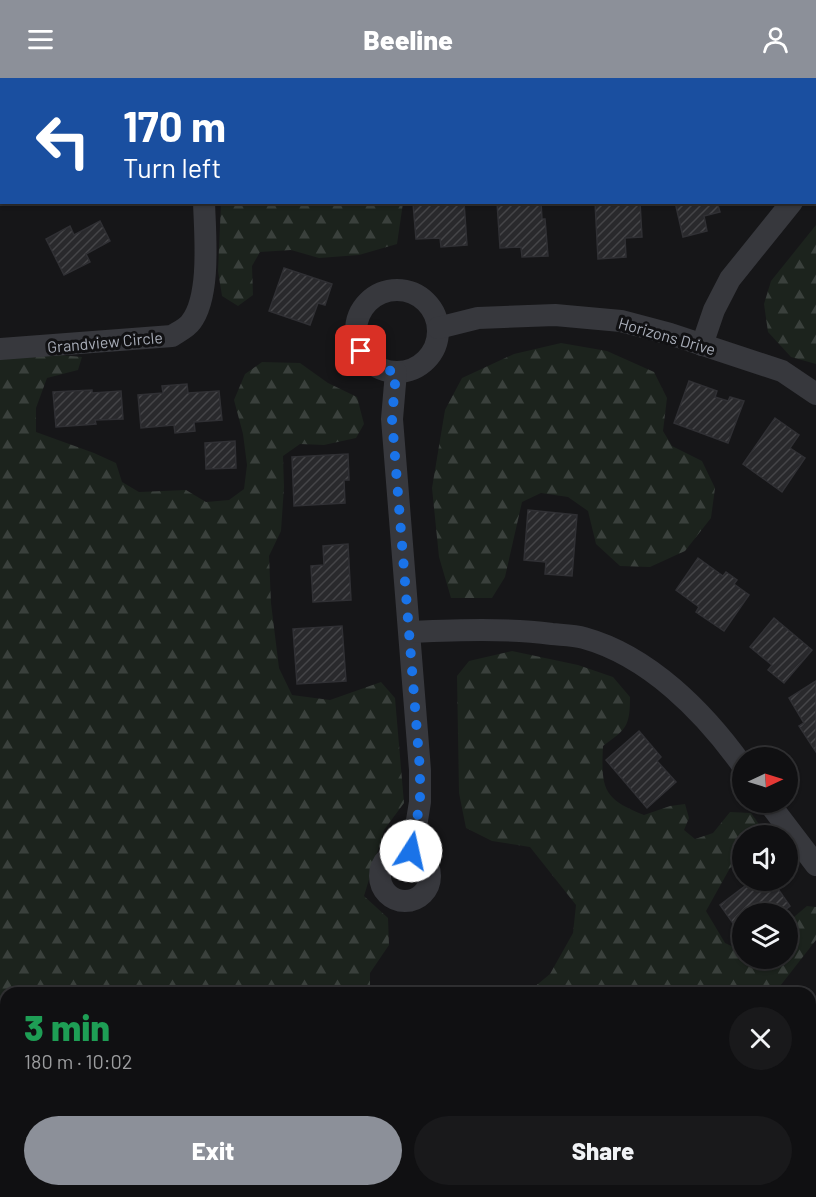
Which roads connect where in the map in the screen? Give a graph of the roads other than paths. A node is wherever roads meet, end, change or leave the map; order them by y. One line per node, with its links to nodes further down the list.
1 (204, 204): 5 (street, Grandview Circle)
2 (790, 204): 4 (street)
3 (438, 328): 4 (street, Horizons Drive); 6 (street); 6 (street)
4 (702, 345): 7 (street, Horizons Drive)
5 (0, 349)
6 (396, 372): 8 (street)
7 (816, 394)
8 (410, 632): 9 (street); 11 (street)
9 (732, 753)
10 (776, 813): 12 (street)
11 (411, 851)
12 (816, 866)

